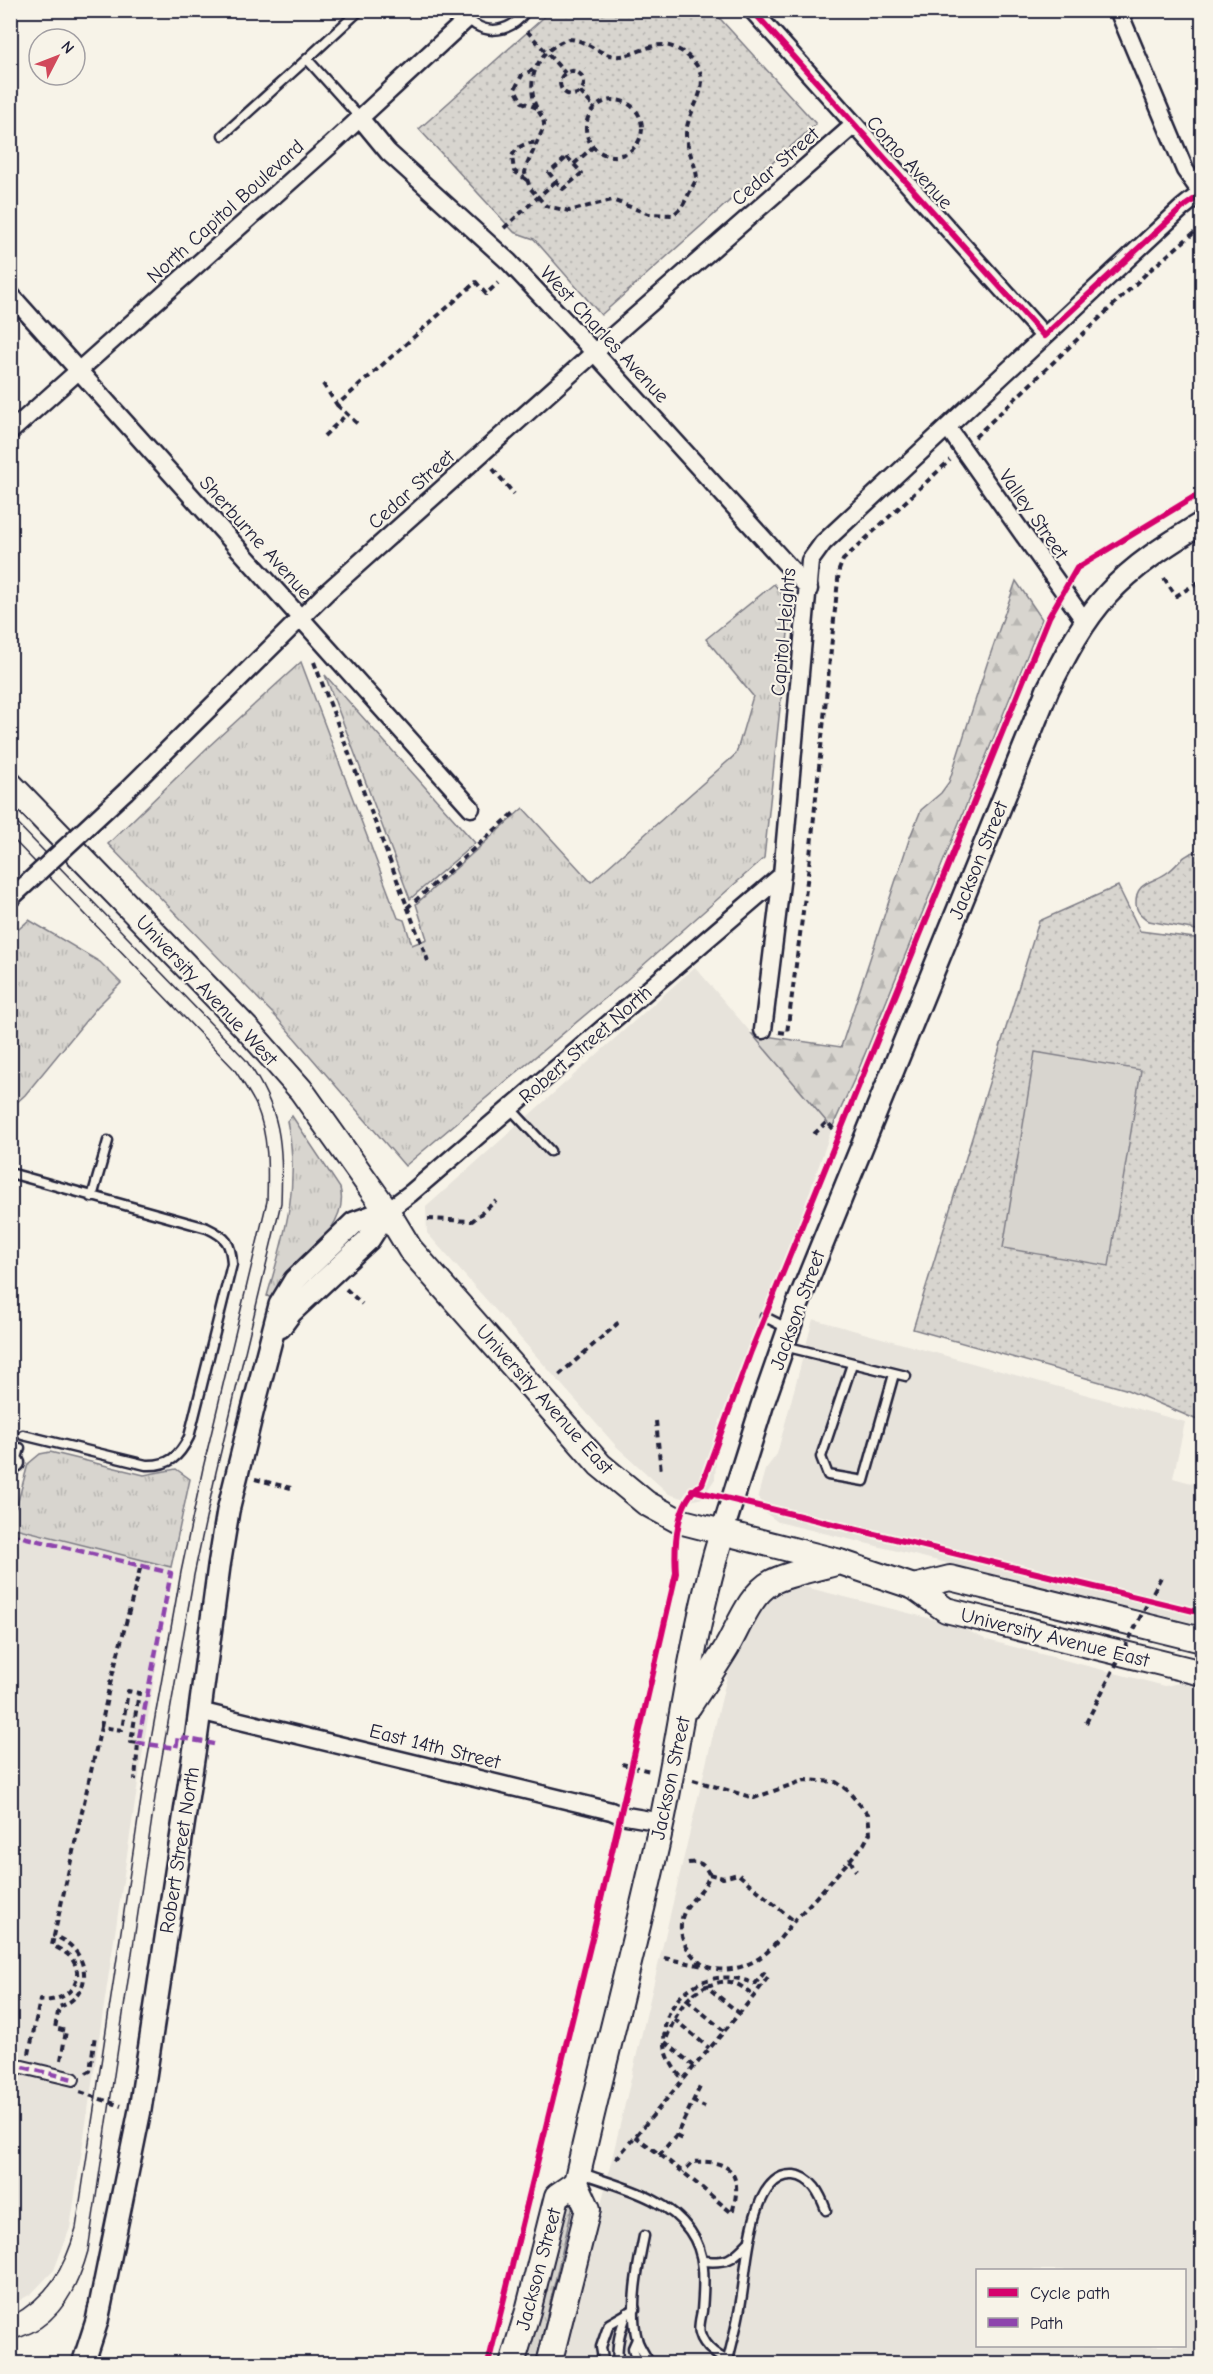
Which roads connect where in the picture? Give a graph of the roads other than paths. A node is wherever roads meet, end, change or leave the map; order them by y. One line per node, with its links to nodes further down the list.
1 (360, 10): 6 (lane)
2 (526, 10): 5 (lane)
3 (752, 10): 8 (street, Como Avenue)
4 (1118, 10): 10 (street)
5 (464, 15): 7 (street, North Capitol Boulevard)
6 (307, 59): 7 (lane); 9 (lane)
7 (360, 118): 13 (street, West Charles Avenue); 14 (street, North Capitol Boulevard)
8 (854, 125): 12 (street, Como Avenue); 13 (street, Cedar Street)
9 (223, 135)
10 (1202, 193): 12 (street, Capitol Heights)
11 (10, 294): 14 (street, Sherburne Avenue)
12 (1044, 336): 15 (street, Capitol Heights)
13 (595, 352): 18 (street, West Charles Avenue); 19 (street, Cedar Street)
14 (79, 370): 16 (street, North Capitol Boulevard); 19 (street, Sherburne Avenue)
15 (948, 428): 18 (street, Capitol Heights); 20 (street, Valley Street)
16 (10, 432)
17 (1203, 523): 20 (street, Jackson Street)
18 (808, 589): 23 (street, Capitol Heights)
19 (302, 619): 22 (street, Sherburne Avenue); 24 (street, Cedar Street, bridge)
20 (1086, 623): 33 (street, Jackson Street)
21 (10, 784): 31 (main road, University Avenue West)
22 (471, 808)
23 (782, 876): 25 (street, Capitol Heights); 26 (street, Robert Street North)
24 (10, 899)
25 (763, 1030)
26 (510, 1108): 28 (lane); 31 (street, Robert Street North)
27 (108, 1141): 30 (lane)
28 (550, 1151)
29 (10, 1173): 30 (lane)
30 (92, 1197): 37 (lane)
31 (387, 1211): 40 (main road, University Avenue East); 45 (street, Robert Street North)
32 (765, 1317): 33 (lane)
33 (786, 1337): 34 (lane); 40 (street, Jackson Street)
34 (852, 1364): 35 (lane); 35 (lane)
35 (894, 1374): 36 (lane)
36 (906, 1376)
37 (22, 1435)
38 (15, 1458): 39 (lane)
39 (10, 1481)
40 (722, 1533): 41 (main road, University Avenue East); 46 (main road, Jackson Street)
41 (840, 1562): 42 (main road, University Avenue East); 46 (main road)
42 (914, 1587): 43 (main road, University Avenue East); 44 (main road, University Avenue East)
43 (1203, 1640)
44 (1203, 1673)
45 (199, 1711): 47 (street, East 14th Street); 58 (street, Robert Street North)
46 (683, 1715): 47 (main road, Jackson Street)
47 (662, 1822): 50 (main road, Jackson Street)
48 (10, 2064): 49 (street)
49 (73, 2079)
50 (577, 2178): 54 (lane); 59 (main road, Jackson Street); 60 (main road, Jackson Street)
51 (826, 2210): 53 (lane)
52 (644, 2236): 55 (lane)
53 (749, 2242): 54 (lane); 57 (lane)
54 (703, 2261): 57 (lane)
55 (631, 2311): 56 (lane); 61 (lane); 62 (lane)
56 (637, 2339): 63 (lane); 64 (lane)
57 (729, 2362)
58 (83, 2364)
59 (512, 2364)
60 (549, 2364)
61 (604, 2364)
62 (618, 2364)
63 (637, 2364)
64 (650, 2364)

